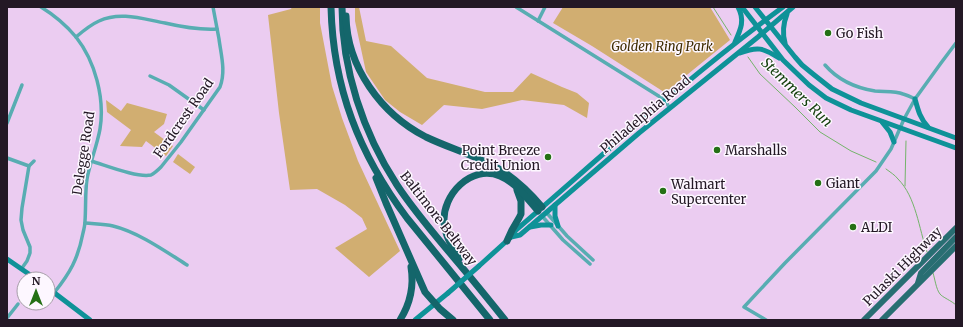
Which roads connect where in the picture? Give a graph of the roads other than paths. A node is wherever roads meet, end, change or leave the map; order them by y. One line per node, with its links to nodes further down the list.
1 (41, 7): 20 (street, Delegge Road)
2 (213, 7): 18 (street, Fordcrest Road)
3 (330, 7): 44 (highway, Baltimore Beltway)
4 (342, 7): 65 (highway, Baltimore Beltway)
5 (346, 7): 48 (highway)
6 (516, 7): 15 (street)
7 (545, 7): 15 (street)
8 (738, 7): 22 (main road)
9 (742, 7): 16 (main road)
10 (755, 7): 14 (main road)
11 (783, 7): 14 (main road, Philadelphia Road)
12 (793, 7): 13 (main road, Philadelphia Road)
13 (788, 13): 17 (main road, Philadelphia Road); 23 (main road)
14 (765, 20): 16 (main road, Philadelphia Road); 17 (main road)
15 (538, 21): 30 (street)
16 (757, 26): 19 (main road); 22 (main road, Philadelphia Road)
17 (770, 26): 19 (main road, Philadelphia Road); 23 (main road)
18 (217, 29): 20 (street); 32 (street, Fordcrest Road)
19 (762, 33): 24 (main road, Philadelphia Road); 25 (main road)
20 (76, 37): 43 (street, Delegge Road)
21 (956, 43): 29 (street)
22 (734, 44): 30 (main road, Philadelphia Road)
23 (786, 46): 33 (main road)
24 (733, 56): 25 (main road); 31 (main road, Philadelphia Road)
25 (783, 60): 34 (main road)
26 (825, 65): 29 (street)
27 (150, 76): 32 (street)
28 (22, 85): 35 (street)
29 (915, 99): 33 (street); 37 (main road)
30 (665, 100): 31 (street); 48 (main road, Philadelphia Road)
31 (669, 107): 47 (main road, Philadelphia Road)
32 (204, 110): 43 (street, Fordcrest Road)
33 (904, 119): 36 (street); 37 (main road)
34 (882, 121): 36 (main road); 39 (main road)
35 (7, 123)
36 (900, 128): 39 (street); 40 (main road)
37 (929, 128): 38 (main road)
38 (956, 138)
39 (894, 142): 77 (street)
40 (956, 148)
41 (7, 158): 45 (street)
42 (34, 161): 45 (street)
43 (91, 161): 49 (street, Delegge Road)
44 (372, 164): 57 (highway); 75 (highway, Baltimore Beltway)
45 (29, 166): 62 (street)
46 (516, 188): 48 (highway); 55 (highway); 65 (highway)
47 (555, 205): 48 (main road, Philadelphia Road); 51 (main road)
48 (542, 211): 50 (street); 51 (street); 52 (main road, Philadelphia Road); 55 (main road, Philadelphia Road)
49 (85, 223): 61 (street); 66 (street, Delegge Road)
50 (551, 226): 52 (main road); 60 (street)
51 (558, 226): 59 (street)
52 (529, 227): 55 (main road, Philadelphia Road)
53 (956, 228): 78 (highway, Pulaski Highway)
54 (956, 237): 63 (highway)
55 (509, 239): 68 (main road, Philadelphia Road, bridge)
56 (956, 246): 63 (highway, Pulaski Highway)
57 (408, 253): 68 (highway); 72 (highway)
58 (7, 259): 62 (main road)
59 (593, 260)
60 (590, 264)
61 (187, 265)
62 (22, 268): 64 (main road)
63 (930, 269): 79 (highway, Pulaski Highway)
64 (26, 271)
65 (469, 276): 76 (highway, Baltimore Beltway)
66 (56, 290)
67 (56, 294): 71 (main road)
68 (435, 304): 73 (main road, Philadelphia Road); 74 (highway)
69 (16, 307): 70 (street)
70 (7, 318)
71 (90, 320)
72 (400, 320)
73 (416, 320)
74 (453, 320)
75 (490, 320)
76 (505, 320)
77 (766, 320)
78 (864, 320)
79 (882, 320)

